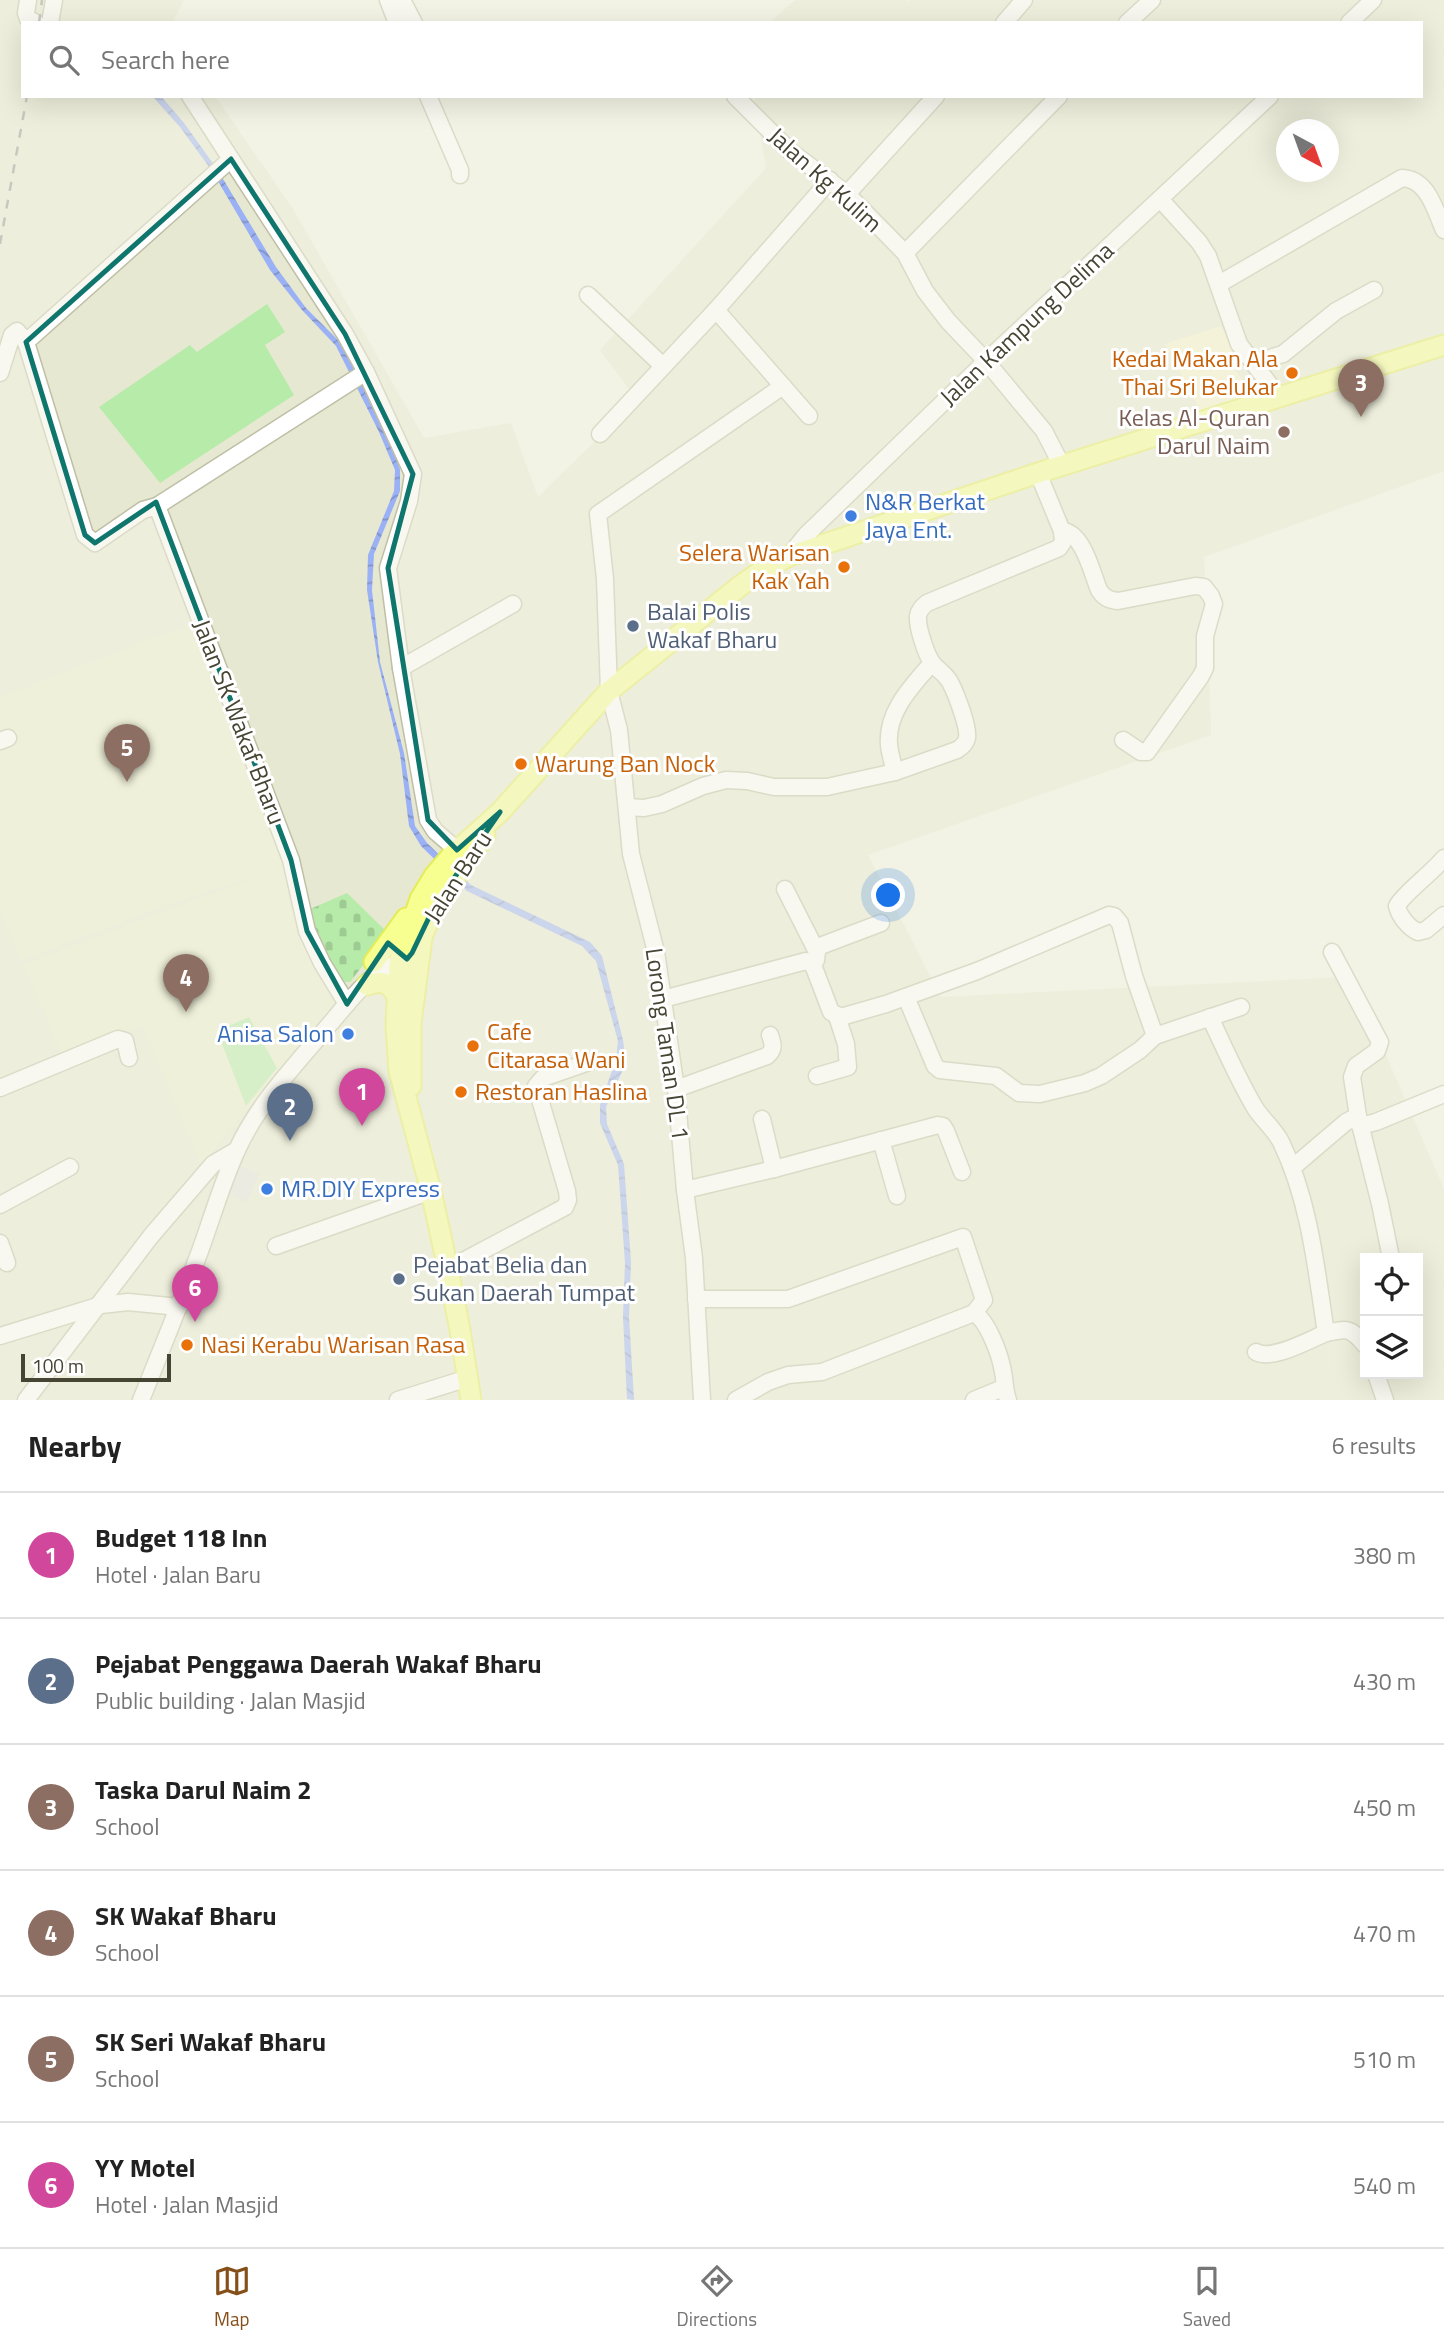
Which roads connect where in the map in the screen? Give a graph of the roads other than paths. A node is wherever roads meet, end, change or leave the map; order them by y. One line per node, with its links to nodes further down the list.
1 (28, 0): 8 (street)
2 (54, 0): 9 (street)
3 (388, 0): 10 (street)
4 (402, 0): 11 (street)
5 (1024, 0): 12 (street)
6 (1152, 0): 13 (street)
7 (1373, 0): 14 (street)
8 (32, 21)
9 (50, 21)
10 (396, 21)
11 (413, 21)
12 (1006, 21)
13 (1129, 21)
14 (1351, 21)
15 (191, 98): 23 (street)
16 (429, 98): 24 (street)
17 (737, 98): 25 (street, Jalan Kg Kulim)
18 (934, 98): 26 (street)
19 (1057, 98): 29 (street)
20 (1248, 98): 22 (street)
21 (1268, 98): 22 (street, Jalan Kampung Delima)
22 (1251, 114): 27 (street, Jalan Kampung Delima)
23 (231, 159): 34 (street); 40 (street)
24 (460, 175)
25 (830, 180): 26 (street, Jalan Kg Kulim); 33 (street)
26 (847, 194): 29 (street, Jalan Kg Kulim)
27 (1160, 199): 30 (street); 36 (street, Jalan Kampung Delima)
28 (1444, 230): 30 (street)
29 (905, 253): 36 (street, Jalan Kg Kulim)
30 (1219, 284): 37 (street)
31 (1374, 290): 37 (street)
32 (588, 295): 38 (street)
33 (716, 310): 38 (street); 41 (street)
34 (26, 342): 39 (street); 47 (street)
35 (1444, 345): 42 (main road)
36 (986, 361): 45 (street, Jalan Kg Kulim); 49 (street, Jalan Kampung Delima)
37 (1253, 363): 42 (street)
38 (663, 366): 44 (street)
39 (0, 373)
40 (363, 374): 47 (street); 52 (street)
41 (783, 386): 43 (street); 53 (street, Lorong Taman DL 1)
42 (1279, 397): 45 (main road)
43 (809, 416)
44 (600, 434)
45 (1062, 466): 46 (main road)
46 (1038, 473): 48 (street); 49 (main road)
47 (157, 506): 73 (street, Jalan SK Wakaf Bharu)
48 (1062, 531): 51 (street); 54 (street)
49 (789, 556): 53 (main road)
50 (513, 604): 52 (street)
51 (932, 663): 55 (street); 55 (street)
52 (401, 668): 58 (street)
53 (609, 691): 56 (street, Lorong Taman DL 1); 57 (main road)
54 (1123, 740)
55 (895, 772): 56 (street)
56 (627, 807): 72 (street, Lorong Taman DL 1)
57 (500, 812): 58 (main road, Jalan Baru); 64 (main road, Jalan Baru)
58 (457, 850): 61 (main road, Jalan Baru)
59 (1444, 858): 62 (street)
60 (785, 889): 66 (street)
61 (420, 899): 67 (main road, Jalan Baru); 68 (main road)
62 (1444, 915)
63 (881, 923): 66 (street)
64 (422, 937): 67 (main road); 70 (main road, Jalan Baru)
65 (1332, 952): 86 (street)
66 (813, 956): 72 (street); 75 (street)
67 (402, 959): 68 (street); 69 (street); 70 (main road, Jalan Baru)
68 (374, 962): 73 (street)
69 (367, 985): 70 (main road); 73 (street)
70 (405, 993): 94 (main road, Jalan Baru)
71 (906, 997): 75 (street); 78 (street); 78 (street)
72 (663, 999): 83 (street, Lorong Taman DL 1)
73 (347, 1004): 88 (street)
74 (1241, 1007): 76 (street)
75 (837, 1016): 81 (street)
76 (1210, 1017): 78 (street); 90 (street)
77 (770, 1035): 83 (street)
78 (1155, 1035)
79 (129, 1058): 82 (street)
80 (589, 1062): 101 (street)
81 (817, 1076)
82 (0, 1088)
83 (676, 1089): 93 (street, Lorong Taman DL 1)
84 (1444, 1094): 86 (street)
85 (762, 1119): 91 (street)
86 (1359, 1121): 90 (street); 99 (street)
87 (881, 1140): 91 (street); 92 (street); 95 (street)
88 (237, 1150): 103 (street); 104 (street)
89 (70, 1167): 96 (street)
90 (1292, 1168): 106 (street)
91 (774, 1169): 93 (street)
92 (962, 1172)
93 (685, 1190): 102 (street, Lorong Taman DL 1)
94 (431, 1191): 98 (street); 101 (main road, Jalan Baru)
95 (897, 1196)
96 (0, 1205)
97 (0, 1243): 100 (street)
98 (276, 1246)
99 (1390, 1253)
100 (7, 1264)
101 (448, 1269): 110 (main road, Jalan Baru)
102 (696, 1299): 105 (street); 117 (street, Lorong Taman DL 1)
103 (101, 1305): 104 (street); 107 (street); 113 (street)
104 (179, 1307): 114 (street)
105 (974, 1313): 112 (street); 118 (street)
106 (1326, 1333): 108 (street); 109 (street)
107 (0, 1336)
108 (1360, 1340)
109 (1256, 1352)
110 (468, 1378): 115 (street); 116 (main road, Jalan Baru)
111 (1378, 1379): 120 (street)
112 (1006, 1394): 119 (street)
113 (26, 1400)
114 (141, 1400)
115 (398, 1400)
116 (471, 1400)
117 (702, 1400)
118 (736, 1400)
119 (974, 1400)
120 (1385, 1400)

